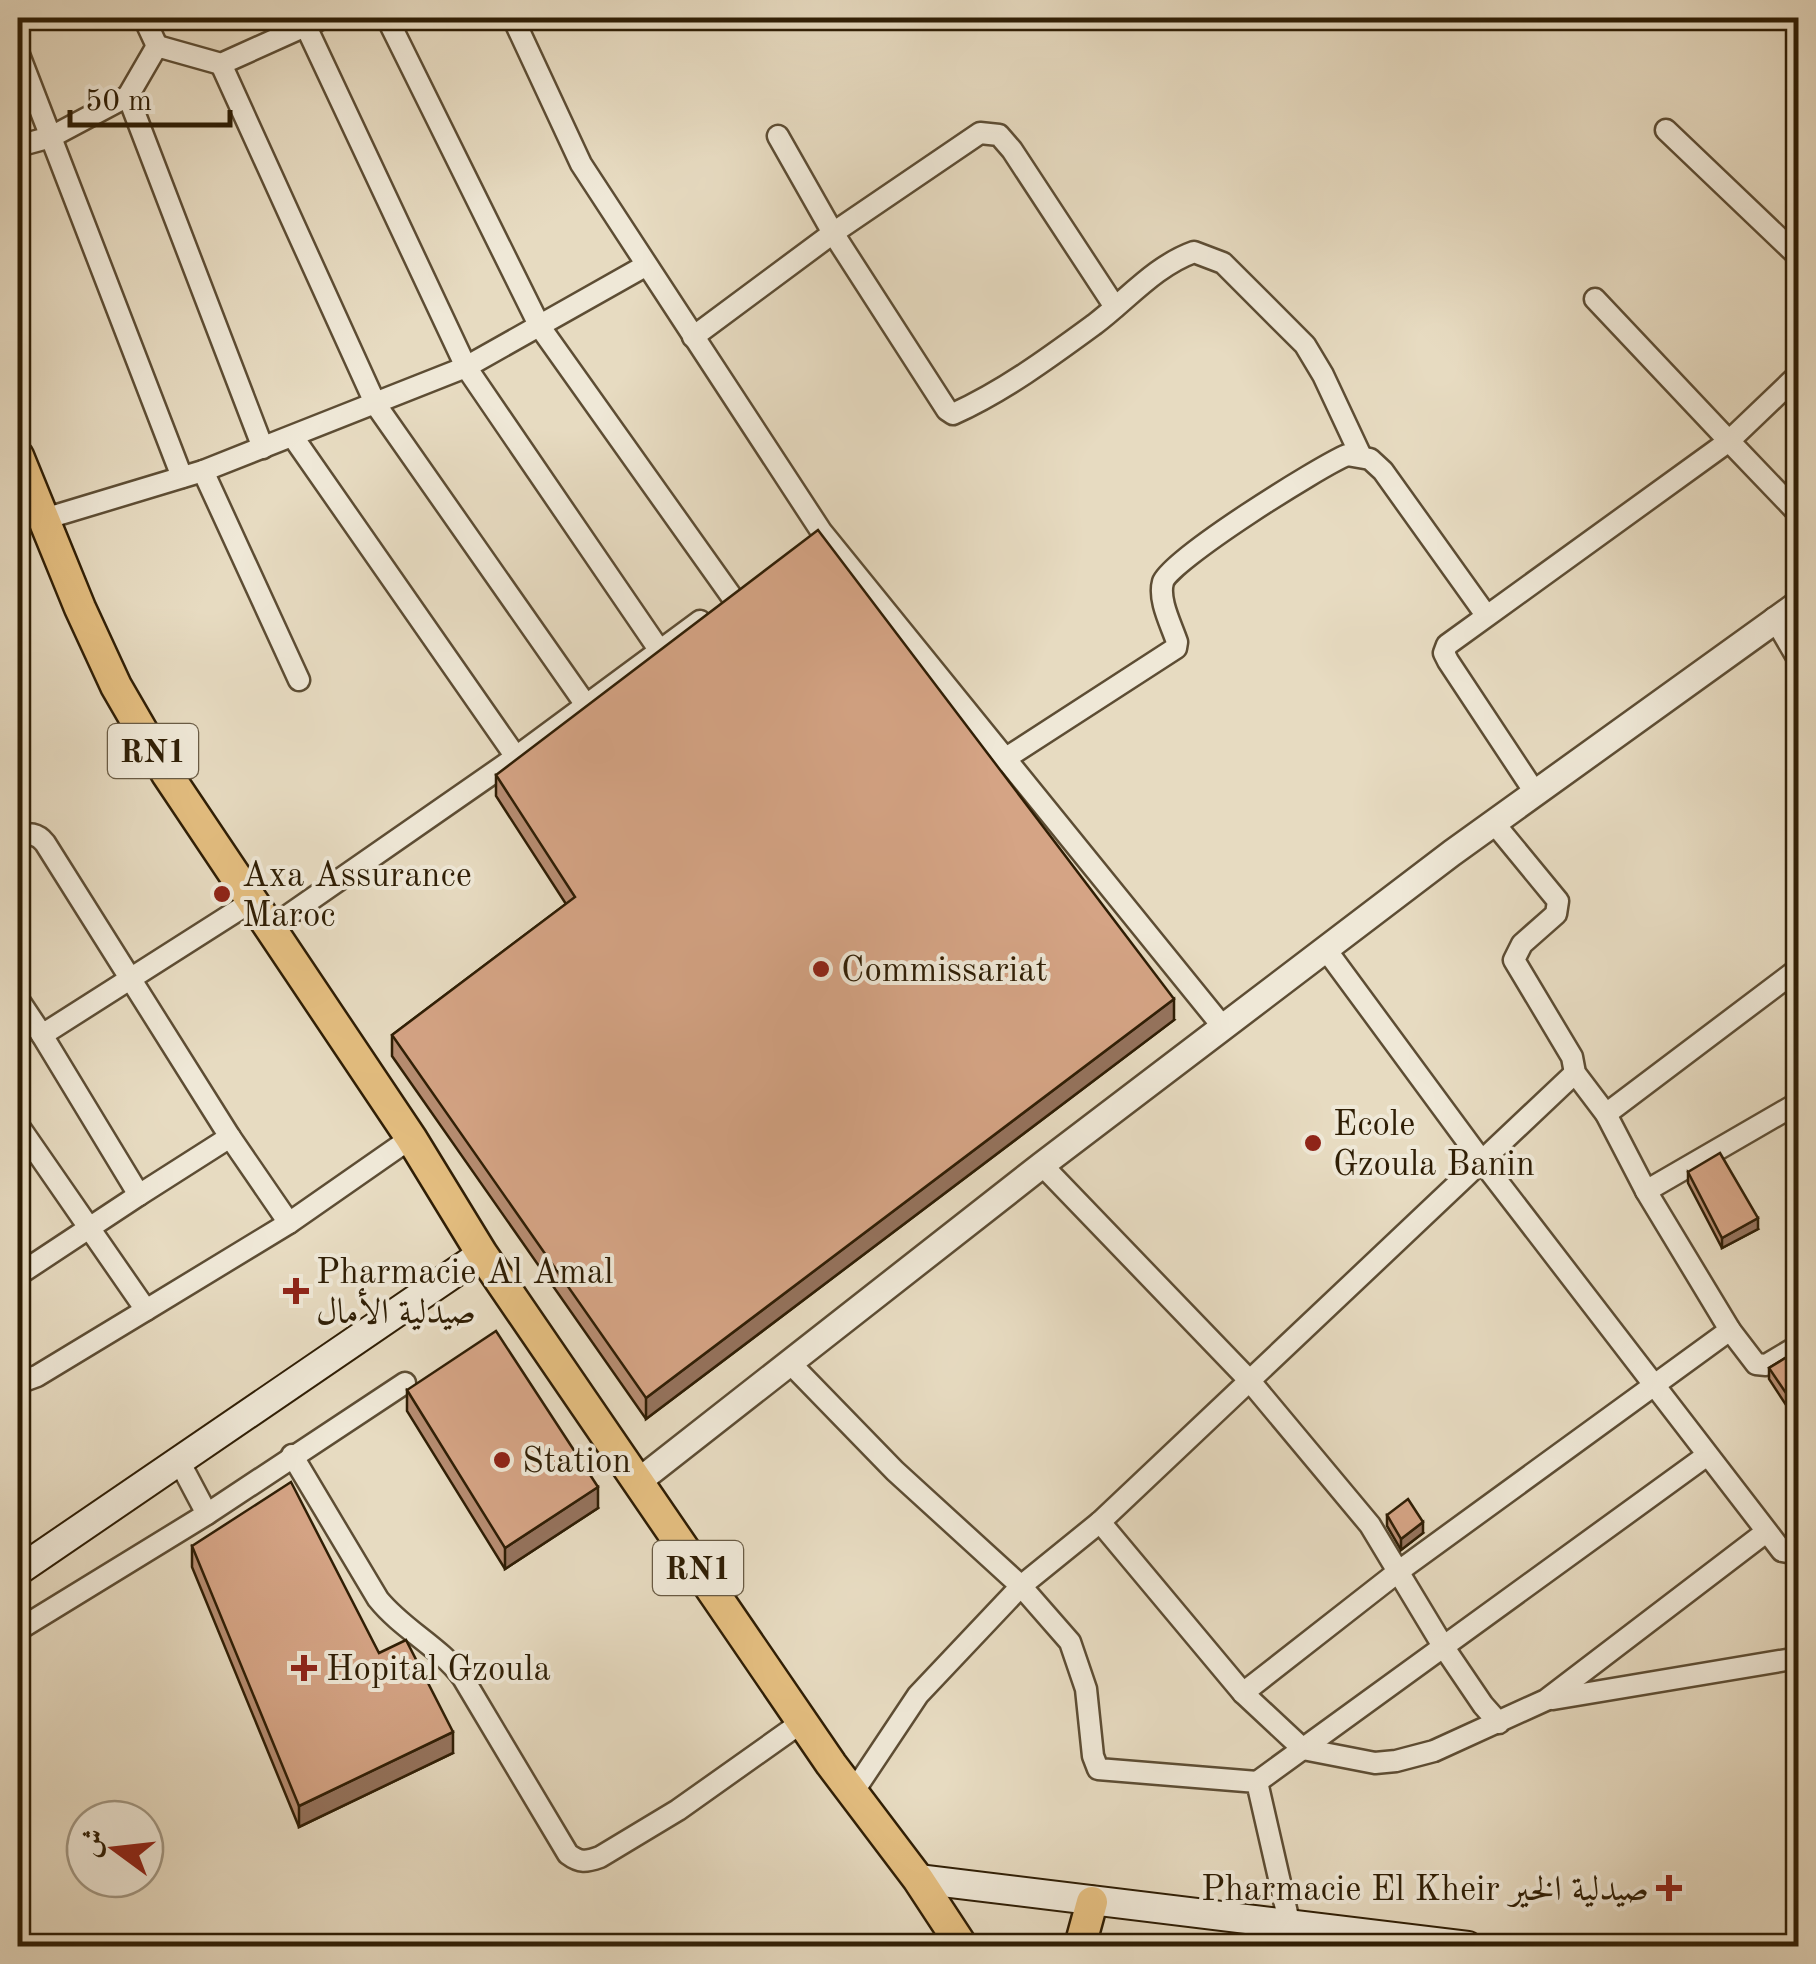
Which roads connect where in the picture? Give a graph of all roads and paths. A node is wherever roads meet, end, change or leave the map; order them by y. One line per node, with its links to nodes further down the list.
1 (144, 18): 5 (street)
2 (387, 18): 18 (street)
3 (513, 18): 15 (street)
4 (310, 20): 7 (street); 20 (street)
5 (157, 46): 7 (street); 8 (street)
6 (18, 52): 11 (street)
7 (221, 64): 22 (street)
8 (128, 96): 11 (street); 25 (street)
9 (1666, 130): 14 (street)
10 (778, 136): 13 (street)
11 (51, 137): 12 (street); 29 (street)
12 (18, 146)
13 (832, 233): 17 (street); 17 (street); 19 (street)
14 (1798, 256)
15 (645, 266): 18 (street); 19 (street)
16 (1595, 299): 24 (street)
17 (1115, 307): 27 (street)
18 (540, 327): 20 (street); 35 (street)
19 (693, 337): 40 (street)
20 (466, 368): 22 (street); 35 (street)
21 (1798, 374): 24 (street)
22 (376, 405): 23 (street); 38 (street)
23 (293, 437): 25 (street); 39 (street)
24 (1729, 440): 30 (street); 33 (street)
25 (263, 448): 28 (street)
26 (18, 456): 31 (main road, RN1)
27 (1361, 456): 33 (street); 40 (street)
28 (203, 471): 29 (street); 37 (street)
29 (182, 477): 31 (street)
30 (1798, 514)
31 (44, 519): 44 (main road, RN1)
32 (1798, 604): 34 (street)
33 (1486, 615): 41 (street)
34 (1774, 618): 36 (street); 41 (street)
35 (660, 650): 38 (street)
36 (1798, 658)
37 (299, 680)
38 (586, 705): 39 (street)
39 (516, 757): 45 (street)
40 (1003, 760): 50 (street)
41 (1534, 791): 42 (street)
42 (1493, 822): 46 (street); 52 (street)
43 (18, 836): 48 (street)
44 (254, 900): 45 (main road, RN1); 48 (street)
45 (270, 928): 57 (main road, RN1)
46 (1327, 951): 50 (street); 58 (street)
47 (1798, 969): 54 (street)
48 (131, 979): 51 (street); 56 (street)
49 (18, 999): 51 (street)
50 (1222, 1026): 59 (street)
51 (42, 1036): 61 (street)
52 (1576, 1073): 54 (street); 58 (street)
53 (1798, 1104): 60 (street)
54 (1606, 1114): 60 (street)
55 (18, 1124): 63 (street)
56 (230, 1136): 61 (street); 62 (street)
57 (410, 1138): 62 (street); 64 (main road, RN1)
58 (1481, 1160): 70 (street); 73 (street)
59 (1042, 1165): 69 (street); 70 (street)
60 (1646, 1191): 67 (street)
61 (140, 1194): 63 (street)
62 (289, 1223): 66 (street)
63 (88, 1226): 65 (street); 66 (street)
64 (482, 1254): 76 (main road); 77 (main road, RN1)
65 (18, 1275)
66 (146, 1310): 71 (street)
67 (1730, 1330): 68 (street); 73 (street)
68 (1798, 1346)
69 (790, 1362): 77 (street); 84 (street)
70 (1249, 1380): 79 (street); 83 (street)
71 (18, 1382)
72 (405, 1383): 74 (street)
73 (1656, 1386): 75 (street); 83 (street)
74 (292, 1455): 78 (street); 90 (street)
75 (1706, 1456): 80 (street); 86 (street)
76 (180, 1462): 78 (street); 82 (main road)
77 (639, 1481): 90 (main road, RN1)
78 (206, 1514): 85 (street)
79 (1100, 1522): 84 (street); 88 (street)
80 (1766, 1532): 81 (street); 89 (street)
81 (1798, 1554)
82 (18, 1571)
83 (1399, 1571): 86 (street); 88 (street)
84 (1021, 1586): 93 (street); 94 (street)
85 (18, 1630)
86 (1443, 1646): 91 (street); 92 (street)
87 (1798, 1658): 89 (street)
88 (1243, 1694): 92 (street)
89 (1546, 1700): 91 (street)
90 (802, 1722): 94 (main road, RN1)
91 (1499, 1723): 92 (street)
92 (1303, 1749): 93 (street)
93 (1257, 1782): 97 (street)
94 (852, 1794): 95 (main road, RN1)
95 (918, 1879): 96 (main road); 99 (main road, RN1)
96 (1092, 1902): 97 (main road); 100 (main road)
97 (1290, 1926): 98 (main road)
98 (1388, 1942): 101 (main road)
99 (962, 1946)
100 (1080, 1946)
101 (1468, 1946)

